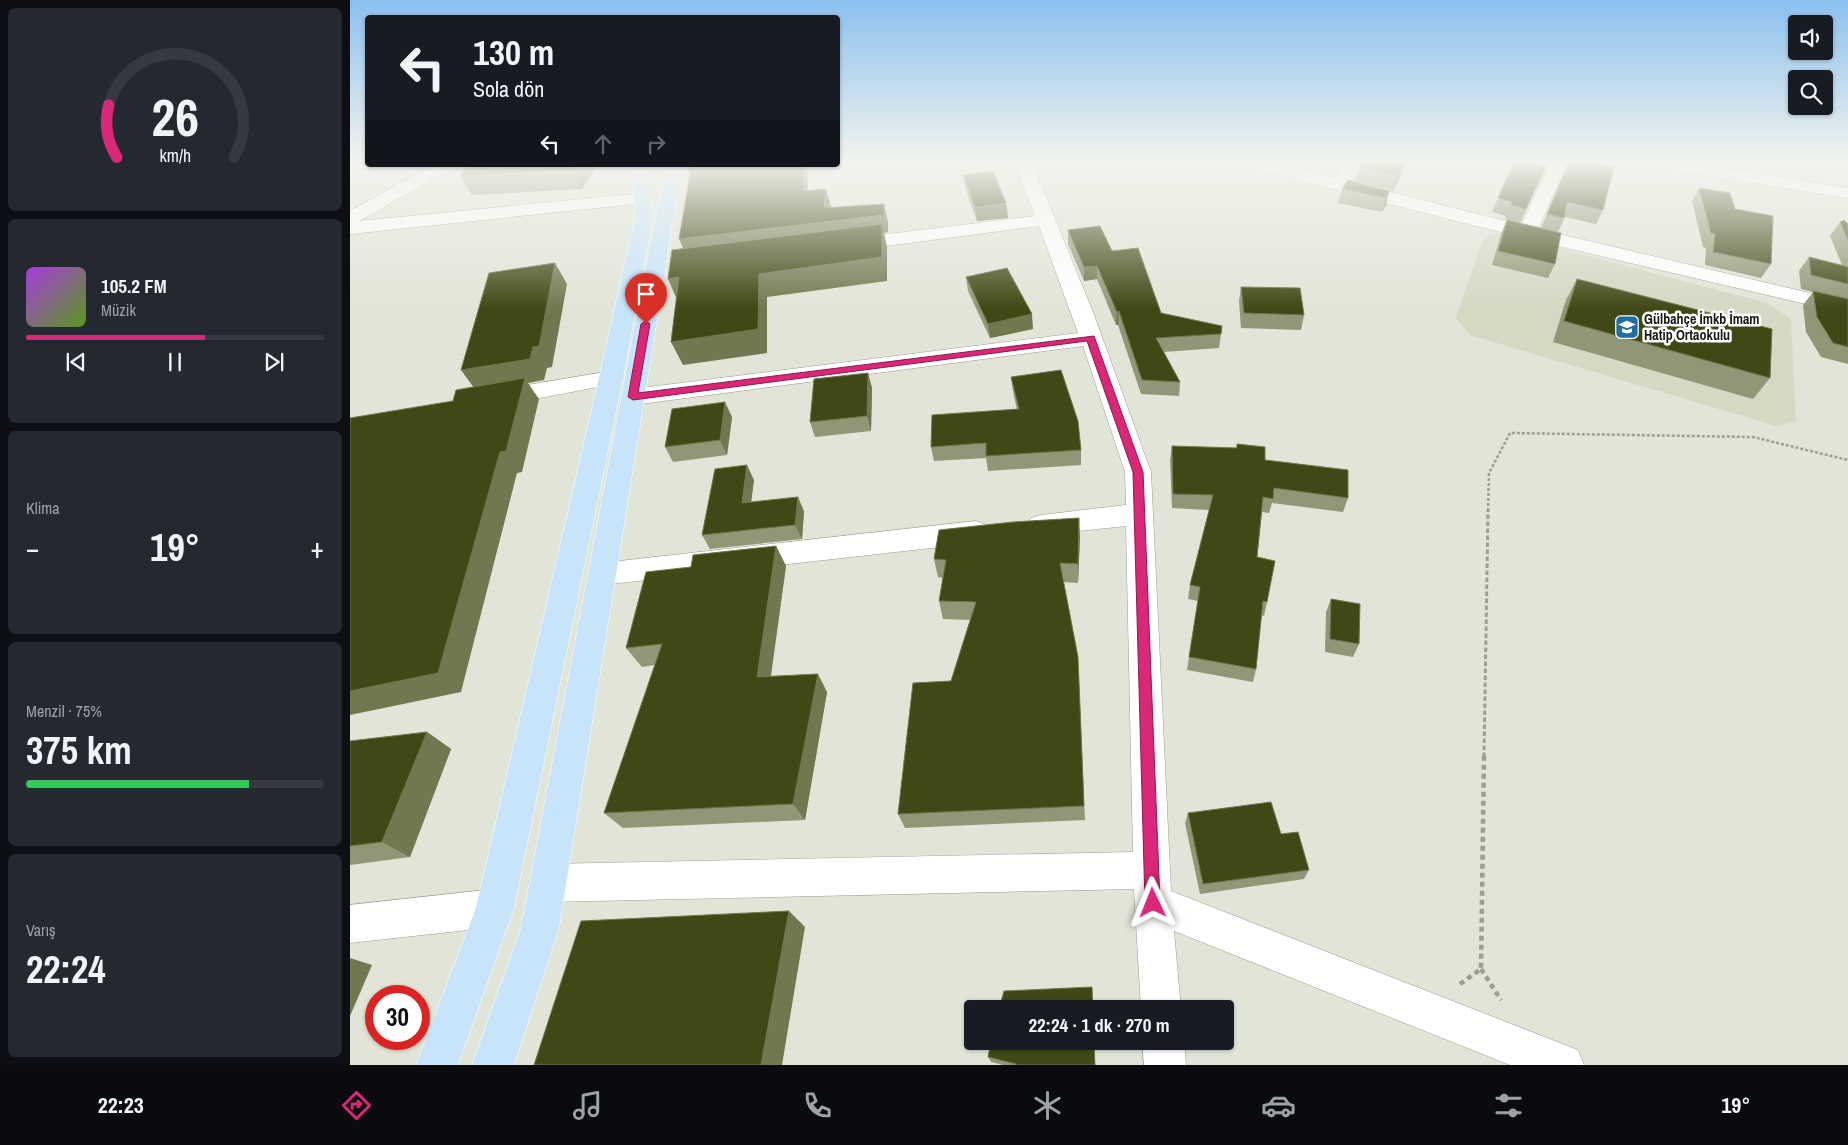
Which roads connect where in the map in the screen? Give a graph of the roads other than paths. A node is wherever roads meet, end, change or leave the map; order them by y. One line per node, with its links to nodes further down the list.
1 (367, 210): 8 (street)
2 (529, 210): 10 (street)
3 (644, 210): 15 (main road)
4 (671, 210): 15 (main road)
5 (1041, 210): 9 (street)
6 (1438, 210): 11 (street)
7 (1537, 210): 11 (street)
8 (350, 219)
9 (1045, 220): 12 (street); 14 (street)
10 (350, 228)
11 (1526, 232): 13 (street)
12 (831, 247)
13 (1848, 308)
14 (1091, 338): 15 (street); 17 (street)
15 (622, 388): 16 (street); 18 (main road); 21 (main road)
16 (476, 402)
17 (1139, 514): 18 (street); 20 (street)
18 (602, 574): 19 (main road)
19 (548, 883): 20 (street); 26 (main road)
20 (1152, 886): 23 (street); 28 (street)
21 (495, 908): 22 (street); 25 (main road)
22 (350, 924)
23 (1160, 1000)
24 (1164, 1050): 27 (street)
25 (437, 1065)
26 (493, 1065)
27 (1165, 1065)
28 (1564, 1065)

